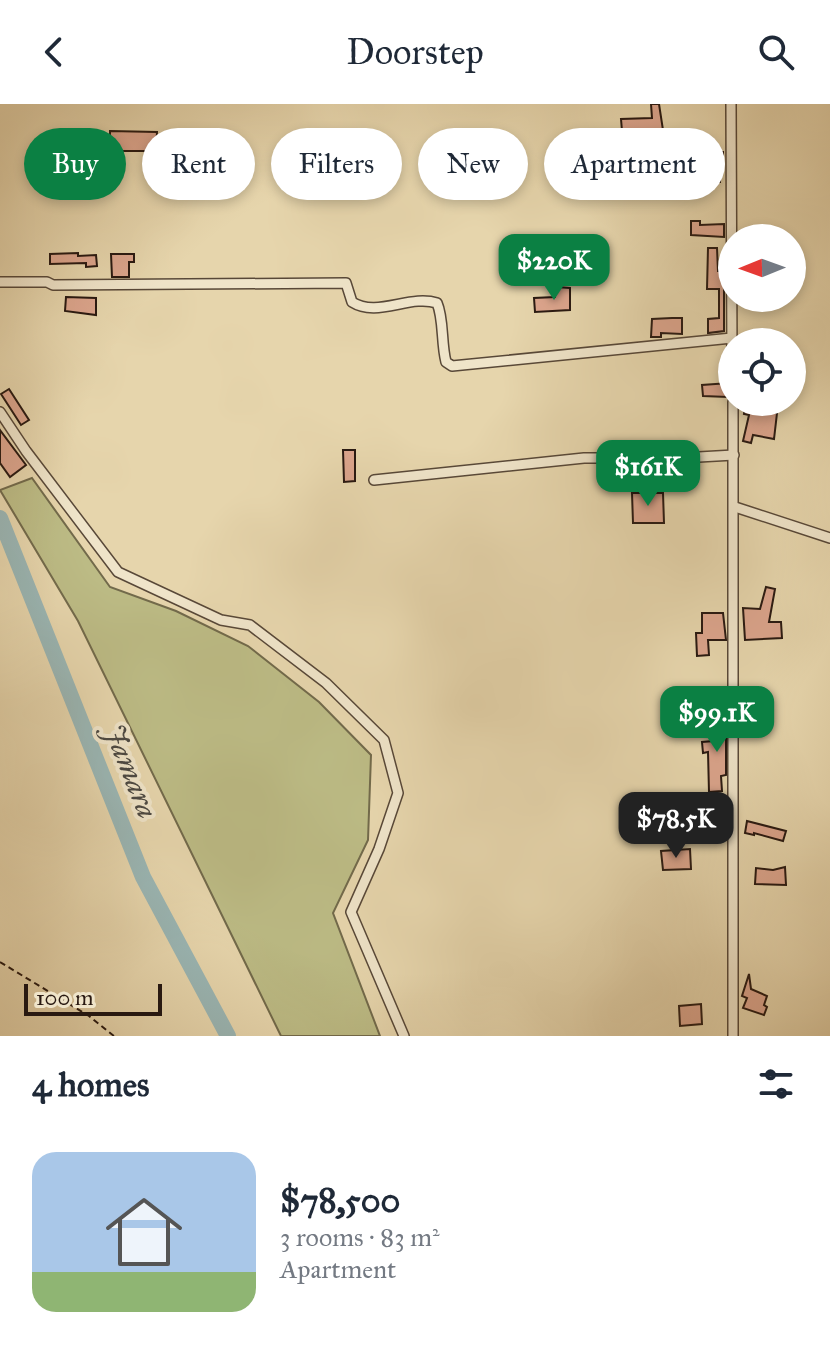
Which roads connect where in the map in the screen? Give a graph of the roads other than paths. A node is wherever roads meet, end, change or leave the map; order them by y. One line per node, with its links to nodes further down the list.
1 (731, 104): 3 (street)
2 (0, 282): 4 (street)
3 (732, 328)
4 (718, 339)
5 (0, 412): 11 (street)
6 (733, 416): 7 (street)
7 (734, 455): 8 (street); 9 (street)
8 (374, 480)
9 (735, 507): 10 (street); 12 (street)
10 (830, 538)
11 (404, 1036)
12 (733, 1036)

